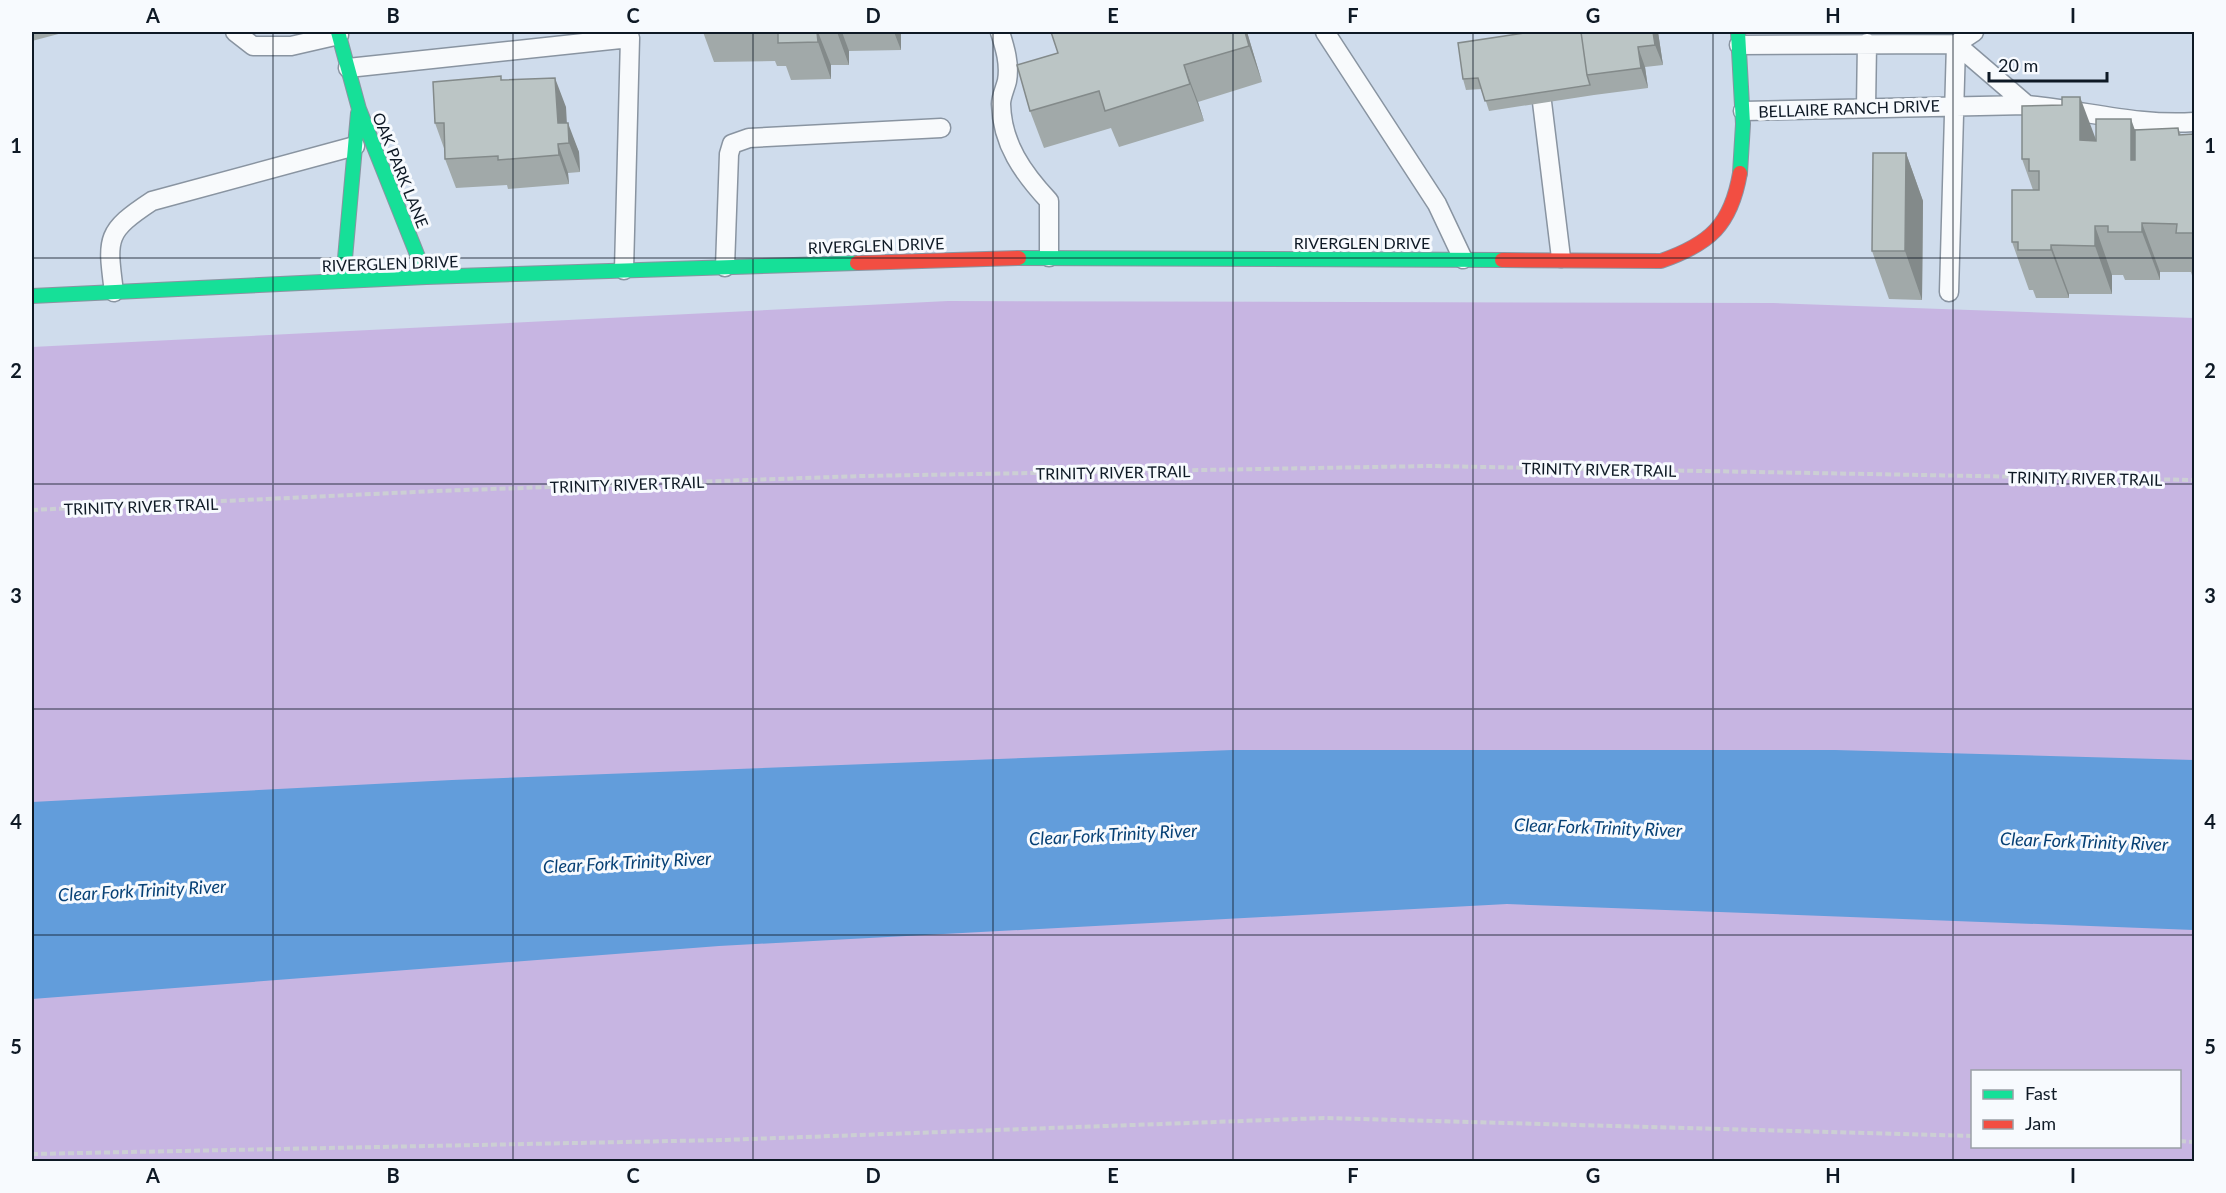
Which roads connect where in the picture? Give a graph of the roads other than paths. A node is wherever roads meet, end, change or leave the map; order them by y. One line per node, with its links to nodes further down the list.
1 (235, 32): 5 (lane)
2 (1000, 32): 19 (lane)
3 (1326, 32): 21 (lane)
4 (1974, 32): 8 (lane)
5 (339, 33): 9 (street, OAK PARK LANE)
6 (1739, 38): 7 (lane); 15 (street, RIVERGLEN DRIVE)
7 (1866, 43): 8 (lane); 13 (lane)
8 (1956, 44): 11 (lane); 12 (lane)
9 (348, 68): 14 (street, OAK PARK LANE); 23 (lane)
10 (1542, 102): 20 (lane)
11 (1955, 105): 12 (lane, BELLAIRE RANCH DRIVE); 13 (lane, BELLAIRE RANCH DRIVE); 27 (lane)
12 (2027, 105): 16 (lane, BELLAIRE RANCH DRIVE)
13 (1866, 108): 15 (lane, BELLAIRE RANCH DRIVE)
14 (359, 109): 18 (street, OAK PARK LANE); 24 (street, OAK PARK LANE)
15 (1743, 111): 20 (street, RIVERGLEN DRIVE)
16 (2194, 122)
17 (941, 128): 22 (lane)
18 (355, 146): 25 (street, OAK PARK LANE); 26 (lane)
19 (1049, 257): 21 (street, RIVERGLEN DRIVE); 22 (street, RIVERGLEN DRIVE)
20 (1561, 258): 21 (street, RIVERGLEN DRIVE)
21 (1463, 259)
22 (725, 267): 23 (street, RIVERGLEN DRIVE)
23 (624, 270): 24 (street, RIVERGLEN DRIVE)
24 (426, 277): 25 (street, RIVERGLEN DRIVE)
25 (343, 281): 26 (street, RIVERGLEN DRIVE)
26 (114, 292): 28 (street, RIVERGLEN DRIVE)
27 (1949, 292)
28 (32, 296)

